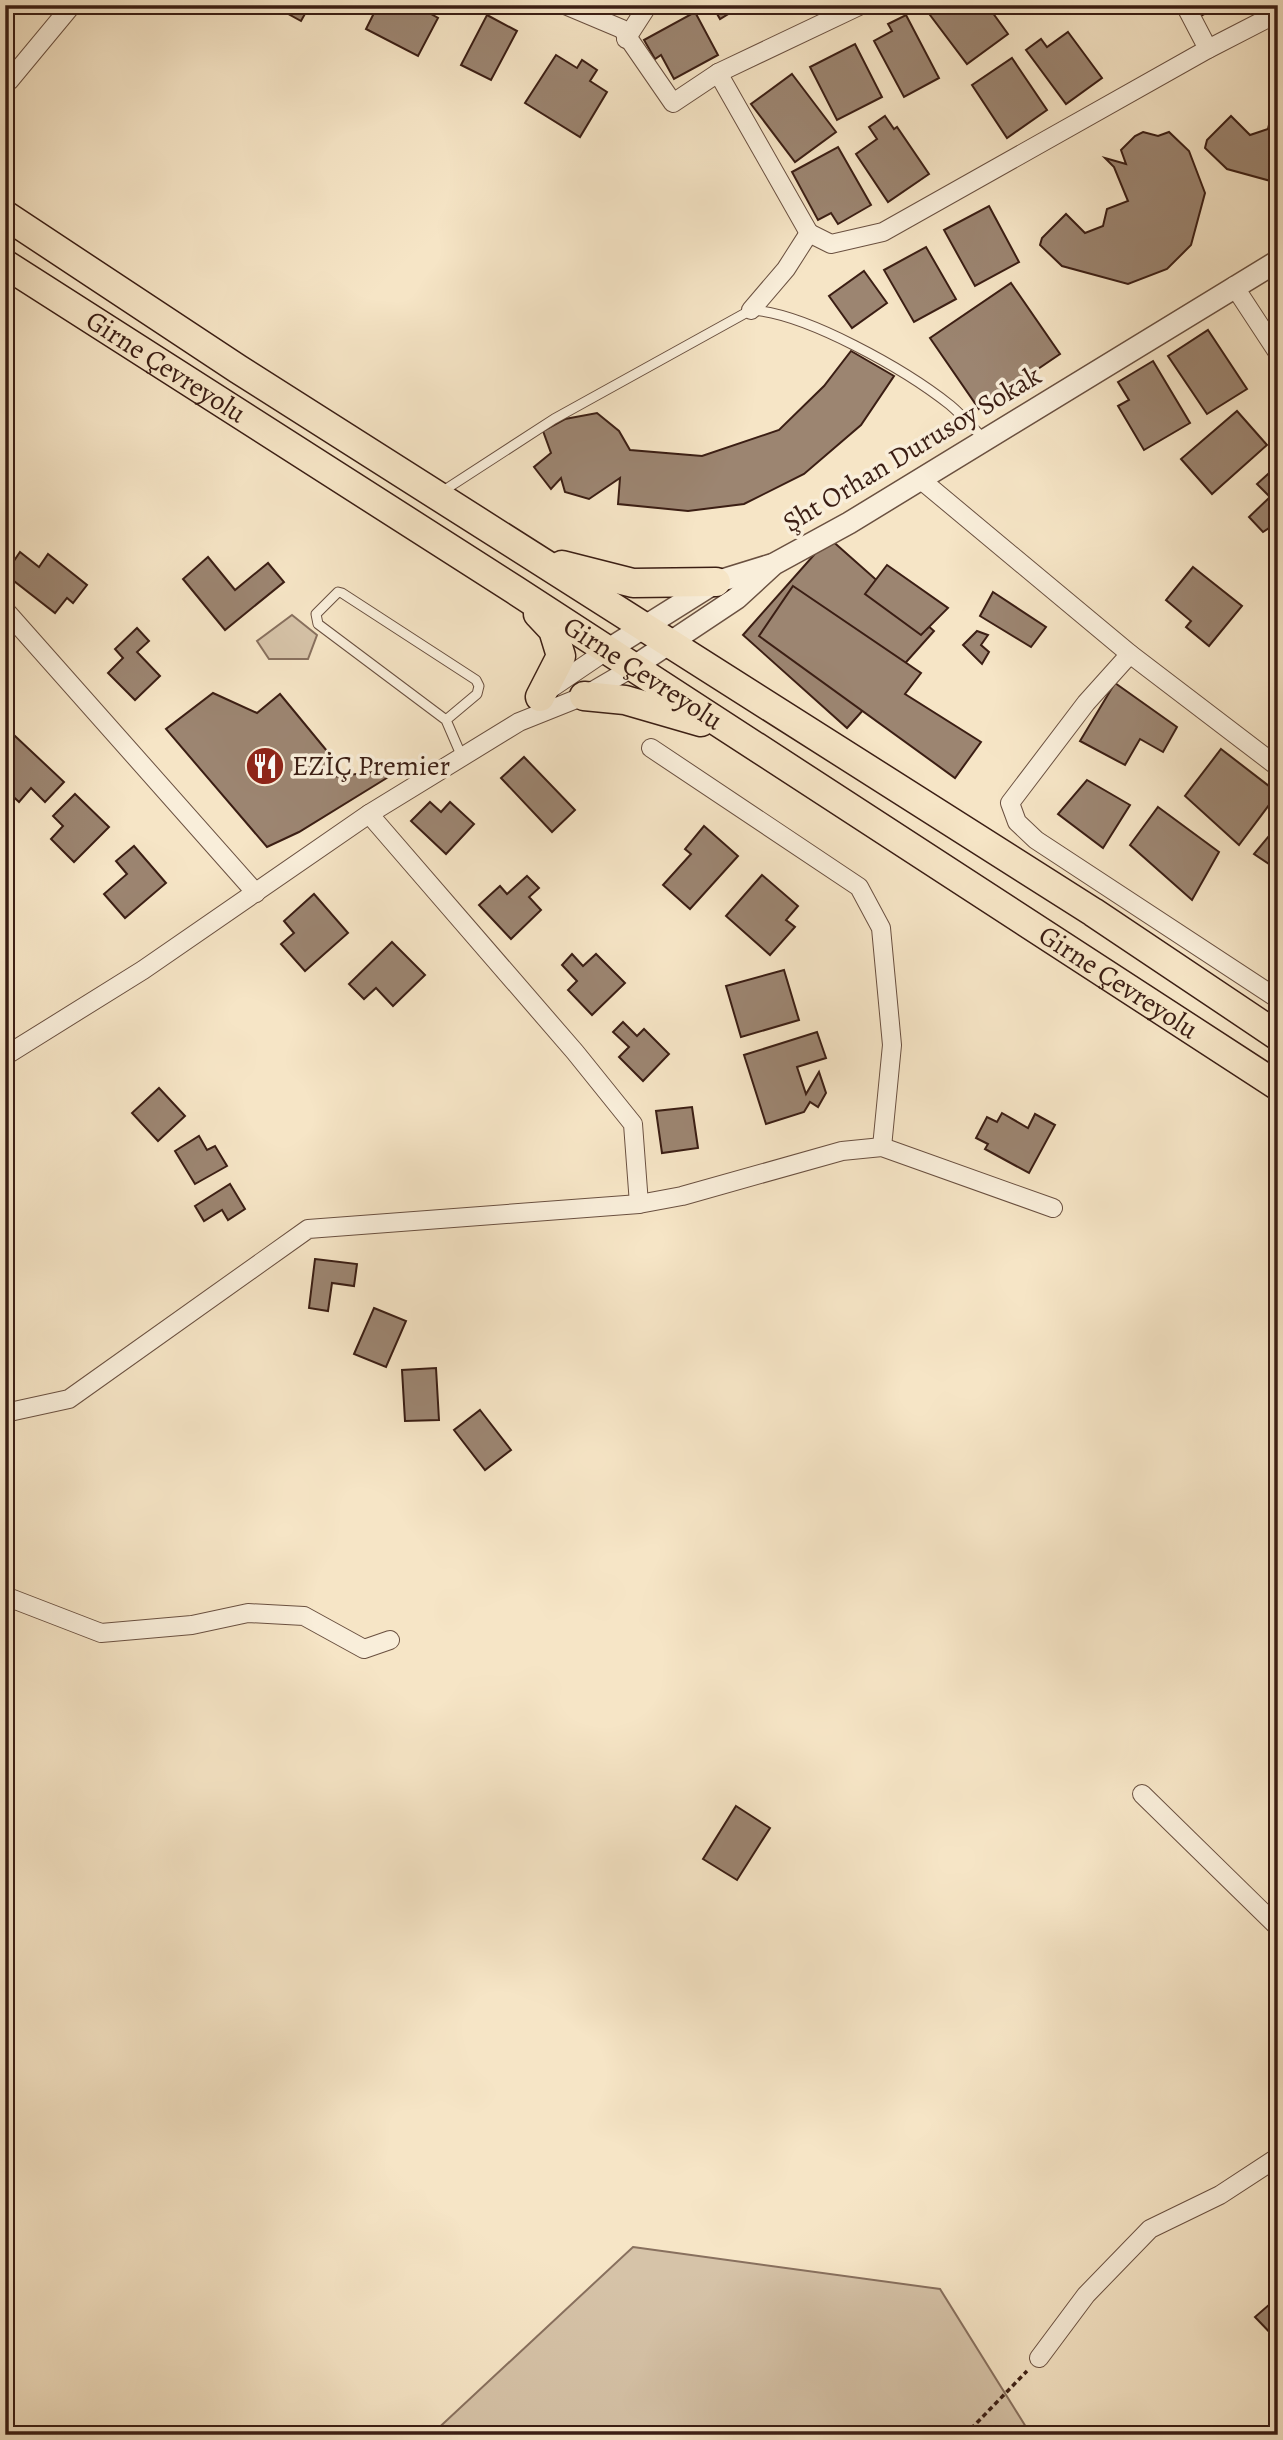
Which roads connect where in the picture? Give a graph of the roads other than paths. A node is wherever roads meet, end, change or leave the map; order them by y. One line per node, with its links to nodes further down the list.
1 (72, 5): 10 (street)
2 (565, 5): 7 (street)
3 (648, 5): 7 (street)
4 (861, 5): 9 (street)
5 (1185, 5): 8 (street)
6 (1278, 13): 8 (street)
7 (626, 39): 9 (street)
8 (1208, 49): 12 (street)
9 (718, 73): 12 (street)
10 (9, 81)
11 (5, 215): 20 (highway, Girne Çevreyolu)
12 (809, 233): 16 (street)
13 (1278, 261): 15 (street, Şht Orhan Durusoy Sokak)
14 (5, 264): 24 (highway, Girne Çevreyolu)
15 (1234, 286): 17 (street); 18 (street, Şht Orhan Durusoy Sokak)
16 (751, 310): 18 (lane); 20 (lane)
17 (1278, 353)
18 (984, 439): 19 (street, Şht Orhan Durusoy Sokak)
19 (920, 479): 22 (street, Şht Orhan Durusoy Sokak); 29 (street)
20 (437, 496): 21 (highway, Girne Çevreyolu)
21 (535, 558): 23 (highway); 26 (highway, Girne Çevreyolu)
22 (774, 564): 23 (street); 27 (street, Şht Orhan Durusoy Sokak)
23 (716, 582): 26 (street)
24 (515, 590): 28 (highway, Girne Çevreyolu); 31 (highway)
25 (5, 610): 40 (street)
26 (641, 626): 27 (highway, Girne Çevreyolu); 28 (street)
27 (669, 644): 30 (street, Şht Orhan Durusoy Sokak); 42 (highway, Girne Çevreyolu)
28 (606, 651): 30 (highway, Girne Çevreyolu); 31 (street)
29 (1130, 654): 38 (street); 41 (street)
30 (632, 668): 32 (street, Şht Orhan Durusoy Sokak); 35 (highway, Girne Çevreyolu)
31 (540, 696): 34 (street)
32 (584, 696): 34 (street, Şht Orhan Durusoy Sokak); 35 (highway)
33 (446, 720): 33 (lane); 37 (lane)
34 (519, 722): 37 (street)
35 (731, 731): 44 (highway, Girne Çevreyolu)
36 (651, 748): 45 (street)
37 (462, 757): 39 (street)
38 (1278, 767)
39 (369, 814): 40 (street); 46 (street)
40 (256, 893): 43 (street)
41 (1278, 999)
42 (1278, 1036)
43 (5, 1056)
44 (1278, 1086)
45 (882, 1147): 46 (street); 47 (street)
46 (639, 1204): 48 (street)
47 (1053, 1208)
48 (5, 1413)
49 (5, 1596): 50 (street)
50 (390, 1640)
51 (1143, 1794): 52 (street)
52 (1278, 1927)
53 (1278, 2157): 54 (street)
54 (1039, 2358)

